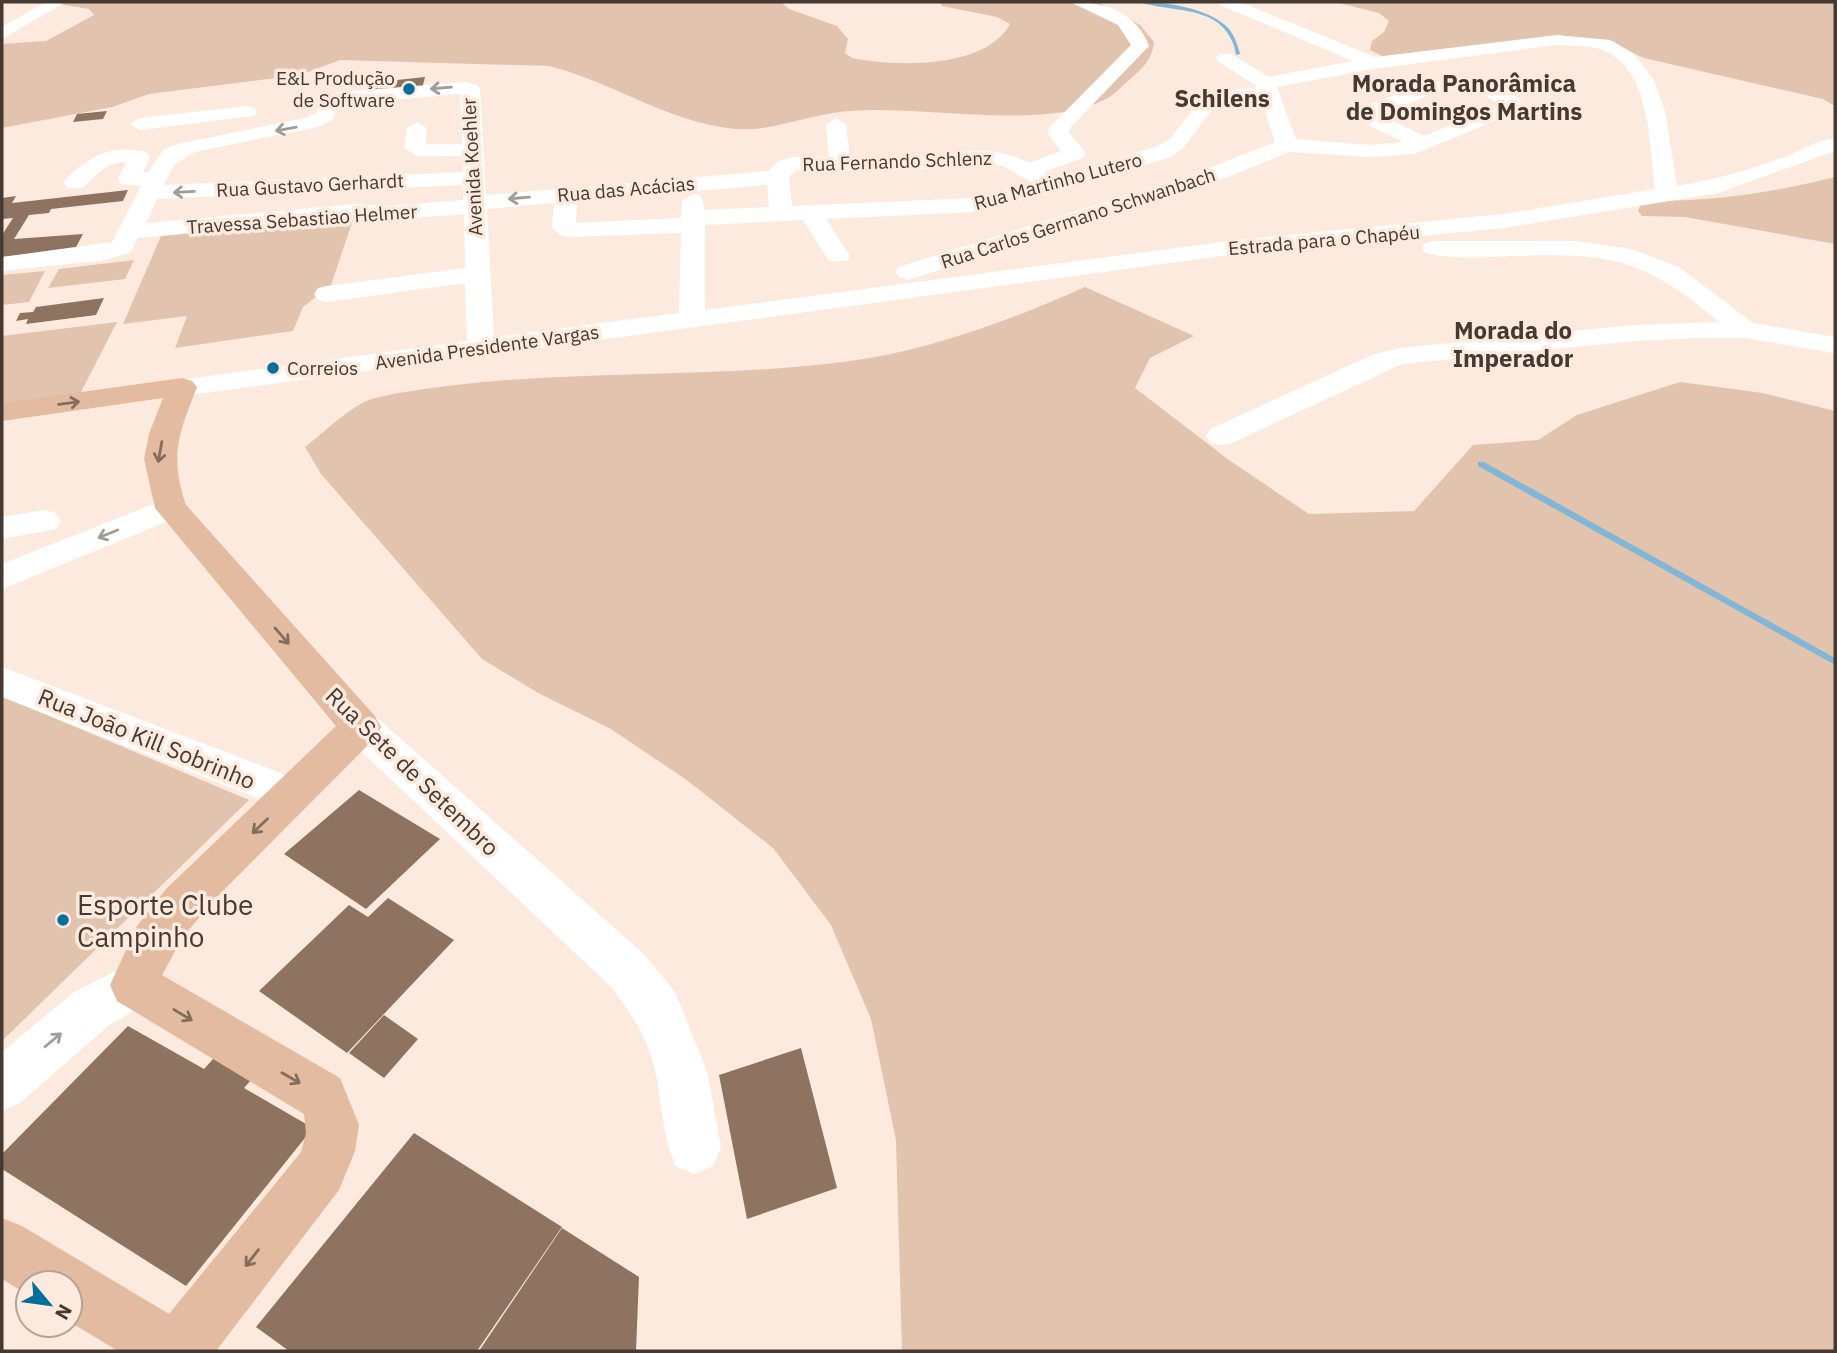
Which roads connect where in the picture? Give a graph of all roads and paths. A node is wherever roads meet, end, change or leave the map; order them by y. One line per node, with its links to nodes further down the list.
1 (58, 2): 4 (street)
2 (1078, 2): 21 (street)
3 (1226, 2): 6 (street)
4 (2, 34)
5 (1225, 58): 7 (street)
6 (1373, 63): 7 (street); 28 (street)
7 (1268, 87): 16 (street); 27 (street, Rua Martinho Lutero)
8 (329, 103): 9 (street); 18 (street, Avenida Koehler, one-way to 8); 26 (street, one-way to 26)
9 (288, 107)
10 (261, 110): 11 (street)
11 (140, 124)
12 (836, 124): 20 (street)
13 (417, 128): 18 (street)
14 (960, 133): 19 (street)
15 (1423, 144): 15 (street); 16 (street)
16 (1287, 145): 40 (street, Rua Carlos Germano Schwanbach)
17 (1835, 145): 28 (street, Estrada para o Chapéu)
18 (471, 150): 23 (street, Avenida Koehler)
19 (957, 159): 20 (street, Rua Fernando Schlenz); 21 (street, Rua Fernando Schlenz)
20 (840, 163): 22 (street, Rua Fernando Schlenz)
21 (1027, 170): 27 (street, Rua Fernando Schlenz)
22 (778, 177): 25 (street, Rua das Acácias); 32 (street, Rua Fernando Schlenz)
23 (472, 178): 26 (street, Rua Gustavo Gerhardt, one-way to 26); 30 (street, Avenida Koehler)
24 (75, 183): 26 (street)
25 (694, 183): 29 (street, Rua das Acácias); 33 (street)
26 (151, 186): 34 (street)
27 (1053, 186): 31 (street, Rua Martinho Lutero)
28 (1667, 193): 35 (street, Estrada para o Chapéu)
29 (566, 194): 30 (street, Rua das Acácias, one-way to 30); 33 (street, Rua Martinho Lutero)
30 (473, 204): 34 (street, Travessa Sebastiao Helmer); 38 (street, Avenida Koehler)
31 (813, 213): 32 (street, Rua Martinho Lutero); 36 (street)
32 (781, 214): 33 (street, Rua Martinho Lutero)
33 (693, 221): 41 (street)
34 (130, 232): 37 (street)
35 (1348, 238): 40 (street, Estrada para o Chapéu); 42 (street)
36 (838, 256)
37 (2, 264)
38 (479, 274): 39 (street); 44 (street, Avenida Koehler)
39 (327, 294)
40 (805, 302): 41 (street, Avenida Presidente Vargas)
41 (692, 318): 44 (street, Avenida Presidente Vargas)
42 (1745, 330): 43 (street); 47 (street)
43 (1835, 345)
44 (481, 348): 45 (street, Avenida Presidente Vargas)
45 (182, 387): 46 (main road, Avenida Presidente Vargas, one-way to 45); 48 (main road, Rua Sete de Setembro, one-way to 48)
46 (2, 412)
47 (1221, 436)
48 (171, 508): 51 (street, one-way to 51); 53 (main road, Rua Sete de Setembro, one-way to 53)
49 (44, 521): 50 (street)
50 (2, 528)
51 (2, 577)
52 (2, 681): 54 (street, Rua João Kill Sobrinho)
53 (361, 727): 54 (main road); 57 (street, Rua Sete de Setembro)
54 (292, 795): 55 (main road, one-way to 55)
55 (134, 985): 56 (street, one-way to 55); 61 (main road, one-way to 61)
56 (2, 1085)
57 (694, 1147)
58 (2, 1246): 59 (main road)
59 (39, 1269)
60 (84, 1296): 61 (main road)
61 (176, 1351)

